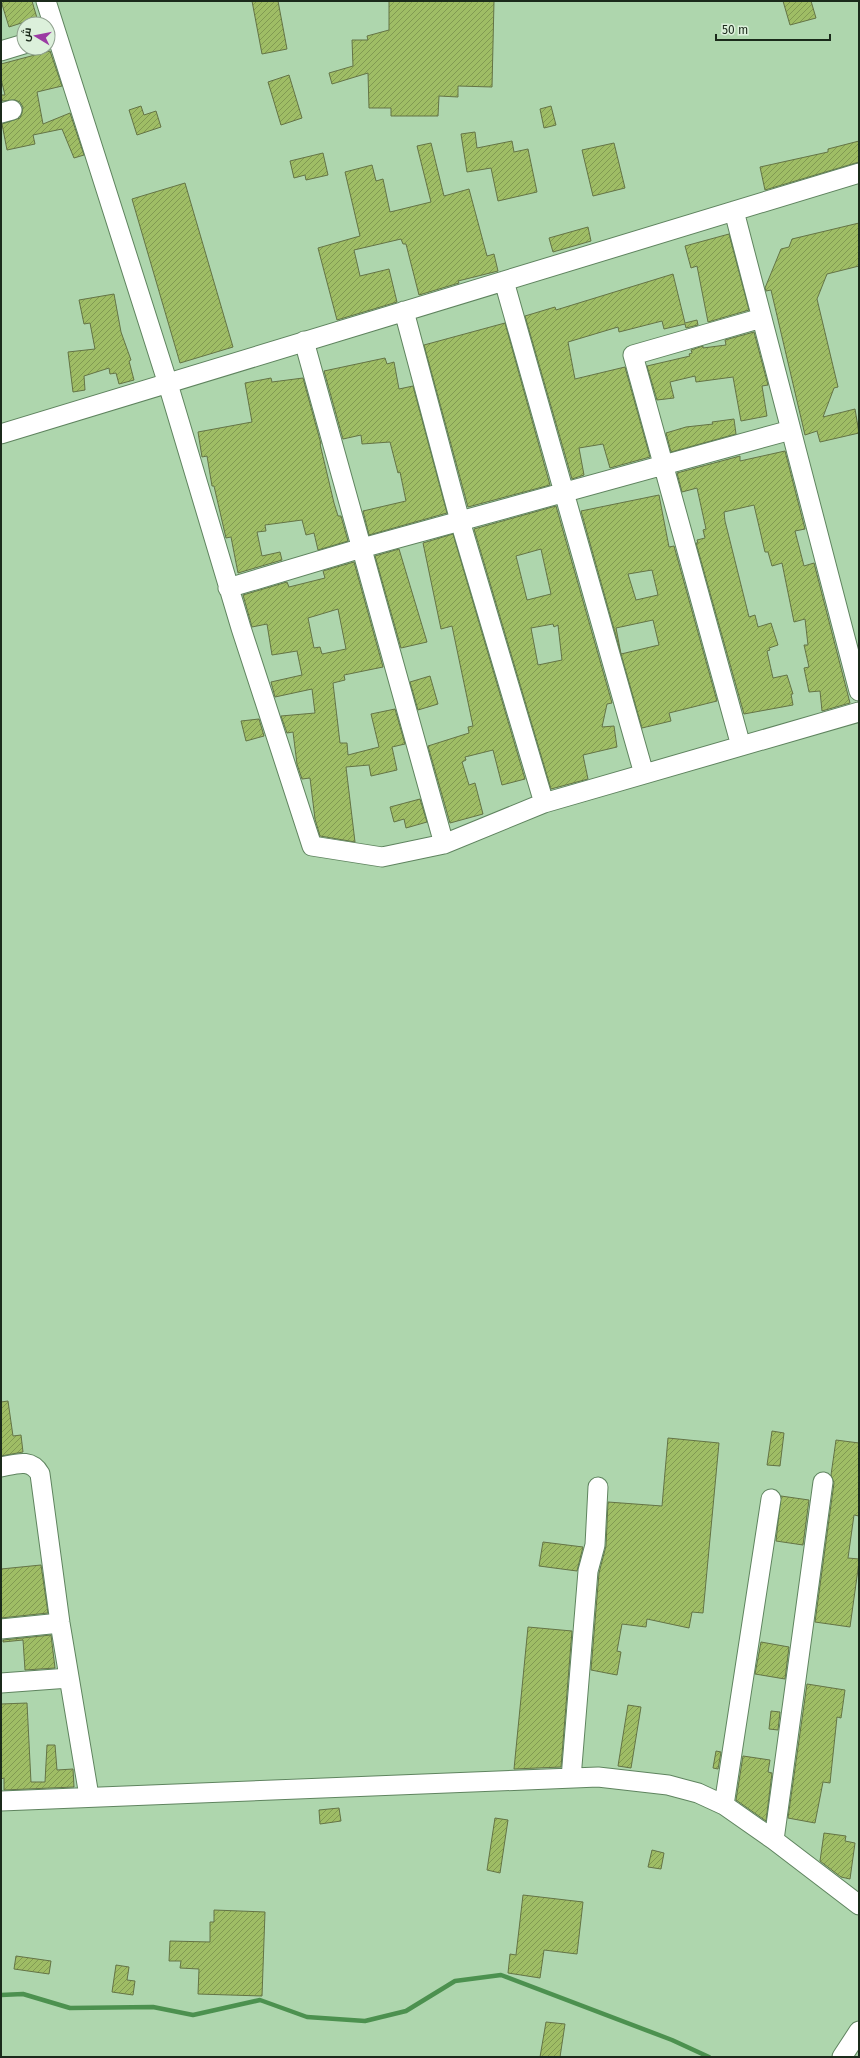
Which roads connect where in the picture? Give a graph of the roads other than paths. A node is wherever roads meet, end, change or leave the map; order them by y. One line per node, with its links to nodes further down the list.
1 (46, 1): 2 (street)
2 (49, 16)
3 (16, 46): 5 (street)
4 (56, 48): 12 (street)
5 (1, 51)
6 (859, 173): 7 (street)
7 (734, 211): 8 (street); 10 (street)
8 (504, 281): 9 (street); 16 (street)
9 (404, 311): 11 (street); 17 (street)
10 (762, 318): 13 (street); 15 (street)
11 (304, 341): 12 (street); 18 (street)
12 (168, 384): 14 (street); 19 (street)
13 (791, 430): 15 (street); 20 (street)
14 (1, 434)
15 (663, 465): 16 (street); 22 (street)
16 (564, 492): 17 (street); 23 (street)
17 (460, 521): 18 (street); 24 (street)
18 (362, 548): 19 (street); 25 (street)
19 (228, 588): 25 (street)
20 (859, 691)
21 (859, 712): 22 (street)
22 (741, 746): 23 (street)
23 (644, 774): 24 (street)
24 (544, 803): 25 (street)
25 (444, 844)
26 (1, 1467): 30 (street)
27 (823, 1482): 38 (street)
28 (598, 1487): 34 (street)
29 (771, 1499): 37 (street)
30 (60, 1624): 31 (street); 32 (street)
31 (1, 1629)
32 (69, 1678): 33 (street); 35 (street)
33 (1, 1683)
34 (571, 1778): 35 (street); 37 (street)
35 (89, 1796): 36 (street)
36 (1, 1801)
37 (724, 1805): 38 (street)
38 (774, 1840): 39 (street)
39 (859, 1904)
40 (859, 2031): 41 (street)
41 (842, 2057)

